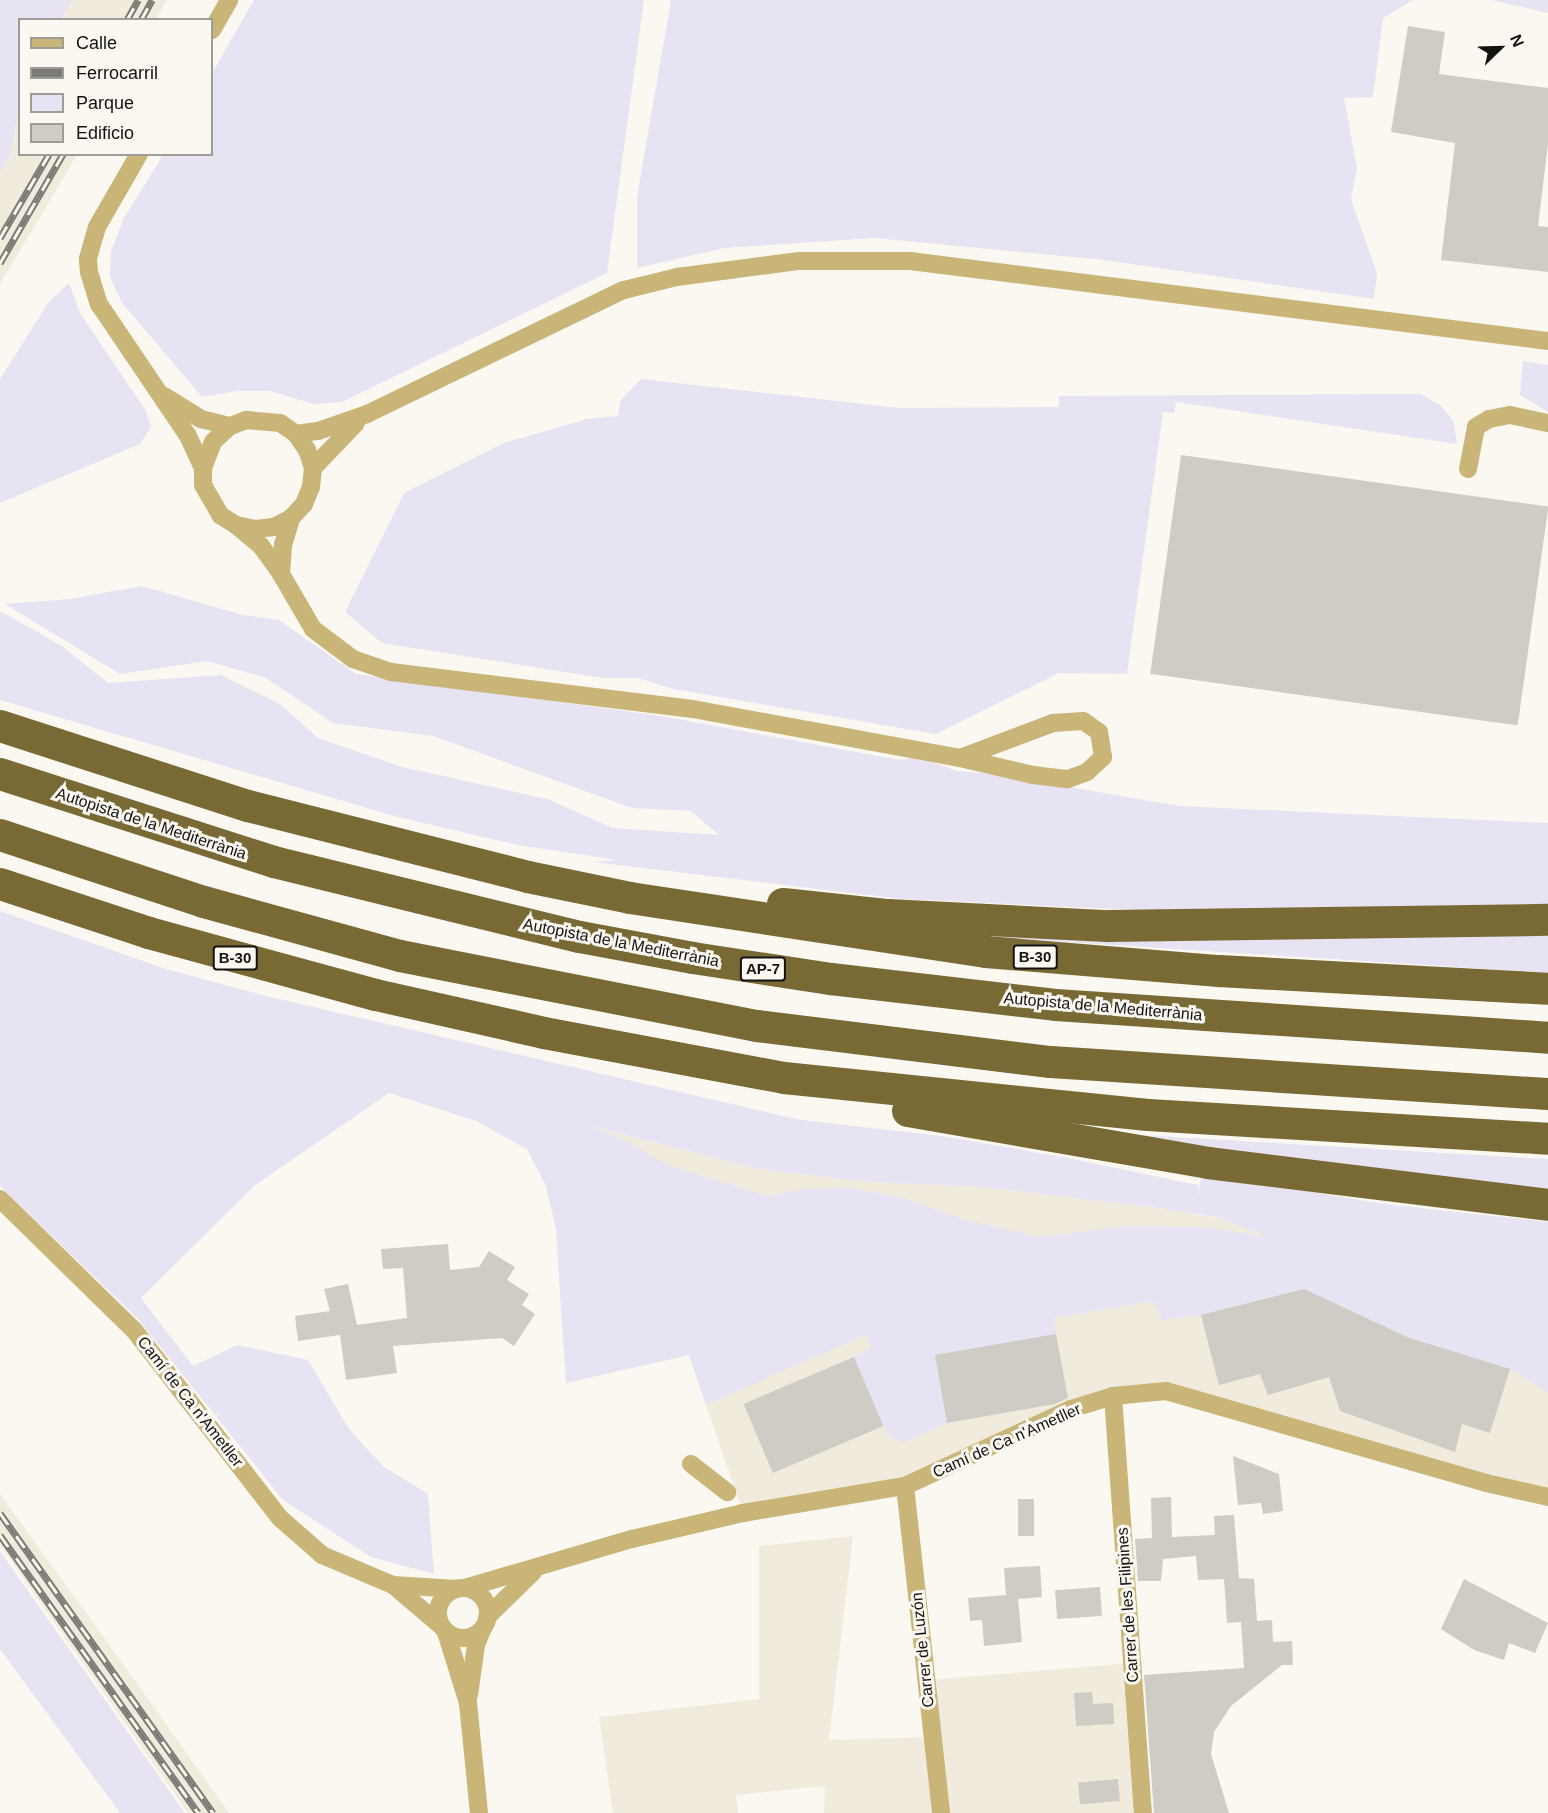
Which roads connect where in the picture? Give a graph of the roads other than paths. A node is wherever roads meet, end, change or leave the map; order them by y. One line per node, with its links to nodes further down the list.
1 (229, 0): 2 (street)
2 (213, 28)
3 (138, 156): 5 (street)
4 (1548, 341): 6 (street)
5 (160, 394): 8 (street); 10 (street)
6 (367, 414): 9 (street); 11 (street)
7 (1548, 423): 12 (street)
8 (230, 426): 9 (street); 10 (street)
9 (296, 434): 11 (street)
10 (203, 468): 14 (street)
11 (312, 468): 13 (street)
12 (1468, 469)
13 (291, 518): 14 (street); 15 (street)
14 (236, 525): 15 (street)
15 (281, 574): 17 (street)
16 (0, 726): 20 (highway, B-30)
17 (960, 758): 17 (street)
18 (0, 774): 24 (highway, Autopista de la Mediterrània / AP-7)
19 (0, 835): 26 (highway)
20 (528, 877): 22 (highway); 23 (highway, B-30)
21 (0, 884): 25 (highway, B-30)
22 (1548, 920)
23 (1548, 989)
24 (1548, 1038)
25 (620, 1048): 27 (highway, B-30); 29 (highway)
26 (1548, 1094)
27 (1548, 1139)
28 (0, 1199): 36 (street, Camí de Ca n'Ametller)
29 (1548, 1205)
30 (1113, 1396): 32 (street, Camí de Ca n'Ametller); 34 (street, Camí de Ca n'Ametller); 43 (street, Carrer de les Filipines)
31 (691, 1464): 33 (street)
32 (905, 1486): 35 (street, Camí de Ca n'Ametller); 42 (street, Carrer de Luzón)
33 (727, 1492)
34 (1548, 1497)
35 (535, 1570): 37 (street, Camí de Ca n'Ametller); 38 (street, Camí de Ca n'Ametller)
36 (393, 1585): 37 (street, Camí de Ca n'Ametller); 39 (street, Camí de Ca n'Ametller)
37 (461, 1589): 38 (street); 39 (street)
38 (484, 1623): 39 (street); 40 (street)
39 (443, 1628): 40 (street)
40 (468, 1703): 41 (street)
41 (479, 1813)
42 (941, 1813)
43 (1143, 1813)

